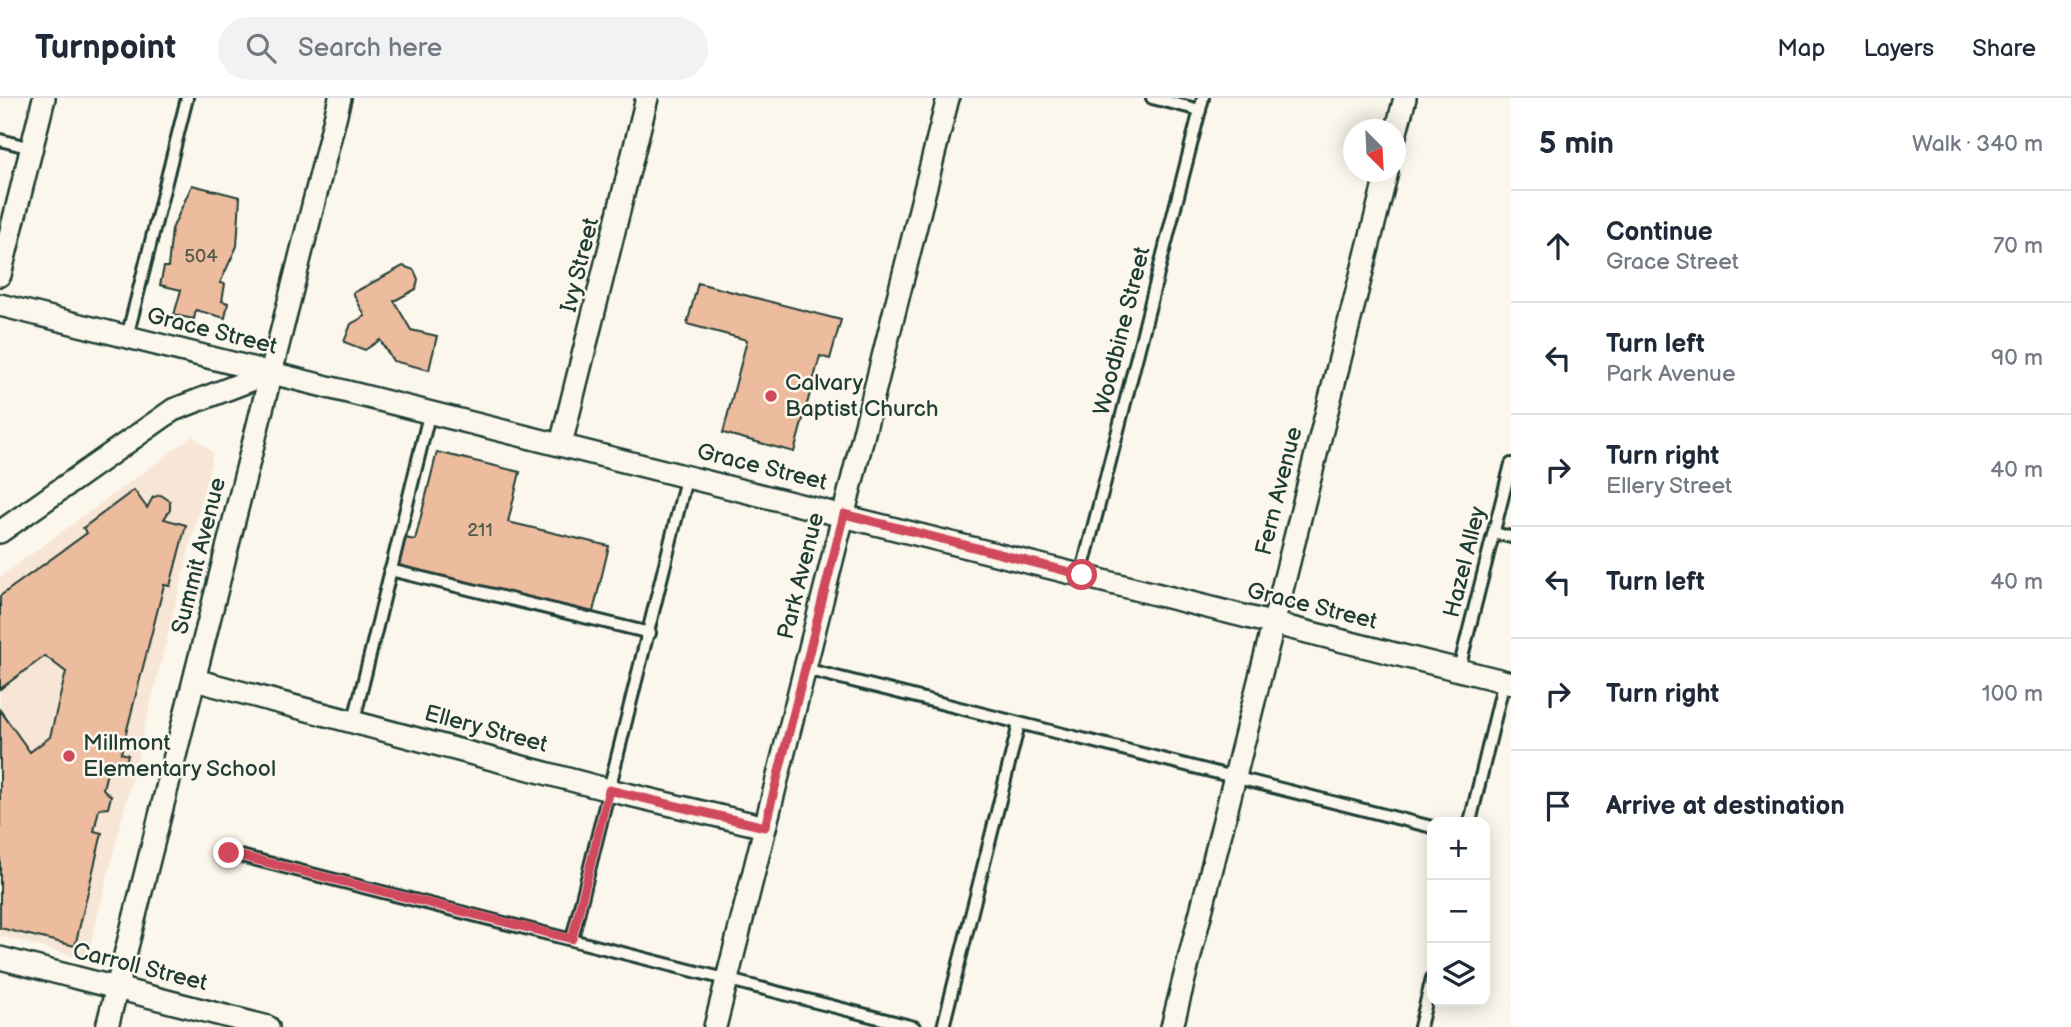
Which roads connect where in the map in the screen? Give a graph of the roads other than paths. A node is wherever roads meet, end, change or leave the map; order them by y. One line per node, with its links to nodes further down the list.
1 (44, 98): 12 (street)
2 (187, 98): 16 (lane)
3 (340, 98): 17 (street, Summit Avenue)
4 (648, 98): 19 (street, Ivy Street)
5 (948, 98): 22 (street, Park Avenue)
6 (1152, 98): 9 (lane)
7 (1203, 98): 9 (lane, Woodbine Street)
8 (1405, 98): 10 (street)
9 (1200, 110): 27 (lane, Woodbine Street)
10 (1399, 119)
11 (0, 140): 12 (lane)
12 (31, 148): 14 (street)
13 (1384, 182): 28 (street, Fern Avenue)
14 (0, 275)
15 (0, 305): 16 (street, Grace Street)
16 (127, 337): 17 (street, Grace Street)
17 (272, 372): 18 (street, Grace Street); 23 (street); 32 (street, Summit Avenue)
18 (430, 411): 19 (street, Grace Street); 26 (lane)
19 (561, 444): 21 (street, Grace Street)
20 (1511, 464): 24 (lane, Hazel Alley)
21 (687, 475): 22 (street, Grace Street); 29 (lane)
22 (844, 514): 27 (street, Grace Street); 30 (street, Park Avenue)
23 (0, 532)
24 (1494, 533): 25 (lane); 31 (lane, Hazel Alley)
25 (1511, 537)
26 (390, 570): 29 (lane); 34 (lane)
27 (1082, 575): 28 (street, Grace Street)
28 (1273, 623): 31 (street, Grace Street); 36 (street, Fern Avenue)
29 (650, 633): 37 (lane)
30 (805, 669): 35 (lane); 40 (street, Park Avenue)
31 (1459, 670): 33 (street, Grace Street)
32 (195, 680): 34 (street, Ellery Street); 45 (street, Summit Avenue)
33 (1508, 682): 38 (lane)
34 (354, 720): 37 (street, Ellery Street)
35 (1019, 724): 36 (lane); 51 (lane)
36 (1234, 779): 39 (lane); 52 (street, Fern Avenue)
37 (609, 790): 40 (street, Ellery Street); 42 (lane)
38 (1471, 817)
39 (1427, 826)
40 (765, 827): 44 (street, Park Avenue)
41 (229, 853): 42 (lane)
42 (572, 939): 44 (lane)
43 (0, 958): 45 (street, Carroll Street)
44 (727, 979): 49 (street, Park Avenue); 50 (lane)
45 (117, 988): 47 (street, Summit Avenue); 48 (street, Carroll Street)
46 (1427, 998): 53 (lane)
47 (107, 1027)
48 (268, 1027)
49 (715, 1027)
50 (914, 1027)
51 (943, 1027)
52 (1172, 1027)
53 (1420, 1027)

